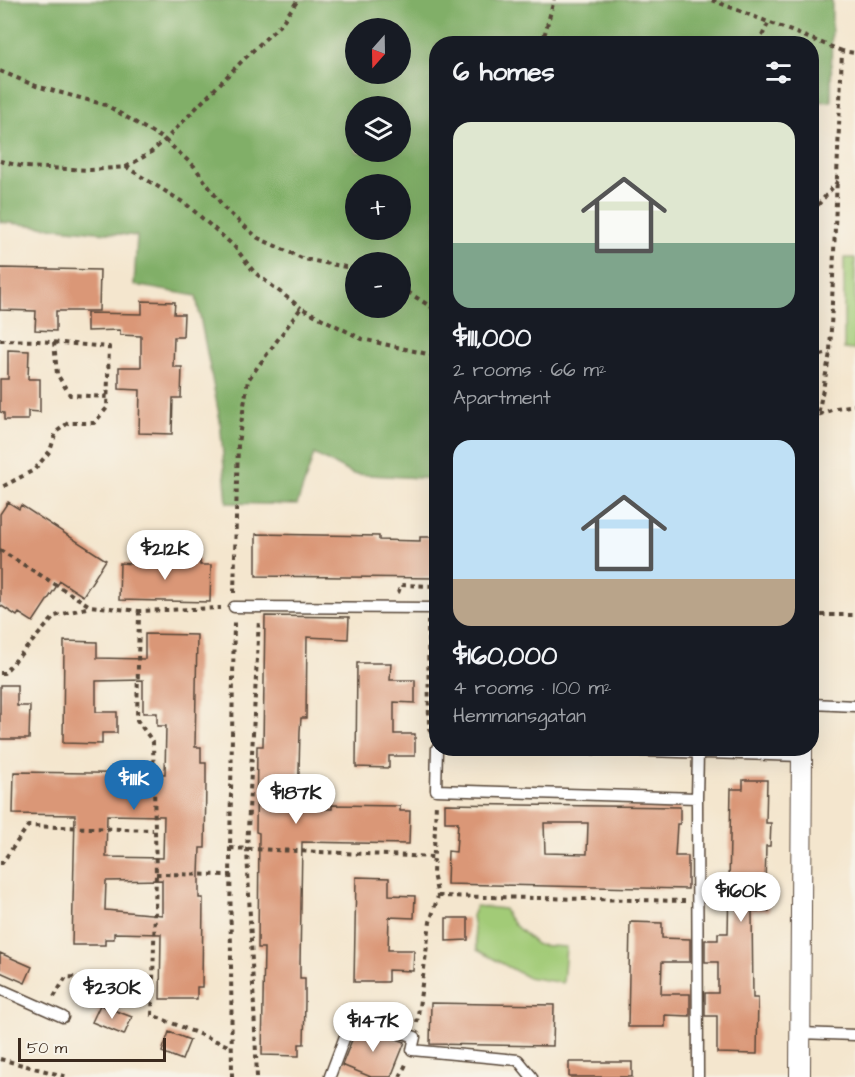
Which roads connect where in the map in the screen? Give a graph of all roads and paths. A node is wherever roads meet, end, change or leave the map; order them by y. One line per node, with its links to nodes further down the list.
1 (298, 0): 12 (path)
2 (554, 0): 5 (path)
3 (712, 0): 4 (path)
4 (769, 22): 6 (path); 7 (path)
5 (544, 36)
6 (762, 36)
7 (804, 36)
8 (819, 42): 9 (path)
9 (842, 51): 10 (path); 15 (path)
10 (855, 53)
11 (0, 71): 12 (path)
12 (165, 140): 14 (path); 17 (path)
13 (0, 161): 14 (path)
14 (126, 167): 20 (path)
15 (838, 181): 16 (path); 23 (path)
16 (819, 204)
17 (345, 267)
18 (411, 294): 19 (path)
19 (429, 306)
20 (302, 308): 24 (path); 34 (path)
21 (0, 340): 22 (path)
22 (54, 342): 26 (path); 26 (path)
23 (830, 353): 25 (path); 28 (path)
24 (429, 354)
25 (819, 355)
26 (108, 397): 30 (path)
27 (855, 405): 29 (path)
28 (819, 410)
29 (819, 415)
30 (0, 488)
31 (0, 550): 33 (path)
32 (429, 586): 36 (path)
33 (90, 606): 38 (path); 42 (path)
34 (234, 607): 35 (lane); 38 (path); 52 (path)
35 (259, 607): 36 (lane); 53 (path)
36 (393, 608): 37 (lane)
37 (429, 608)
38 (139, 611): 51 (path)
39 (819, 615): 40 (path)
40 (855, 615)
41 (429, 666): 45 (path)
42 (0, 673)
43 (819, 704): 44 (lane)
44 (855, 706)
45 (429, 728)
46 (437, 756): 49 (lane)
47 (698, 756): 50 (lane)
48 (801, 756): 64 (street)
49 (436, 790): 50 (lane); 54 (path)
50 (697, 798): 59 (lane)
51 (153, 830): 55 (path); 56 (path)
52 (230, 848): 53 (path); 57 (path)
53 (247, 849): 54 (path); 71 (path)
54 (433, 857): 58 (path)
55 (0, 863)
56 (156, 874): 57 (path); 60 (path)
57 (231, 874): 67 (path)
58 (438, 896): 59 (path); 66 (path)
59 (698, 902): 74 (lane)
60 (153, 980): 62 (path); 67 (path)
61 (0, 989): 62 (lane)
62 (47, 1010): 63 (lane)
63 (63, 1017)
64 (800, 1033): 65 (lane); 75 (street)
65 (855, 1035)
66 (415, 1037): 72 (lane); 73 (lane)
67 (231, 1047): 70 (path)
68 (0, 1059): 69 (path)
69 (68, 1077)
70 (232, 1077)
71 (257, 1077)
72 (331, 1077)
73 (532, 1077)
74 (698, 1077)
75 (800, 1077)

